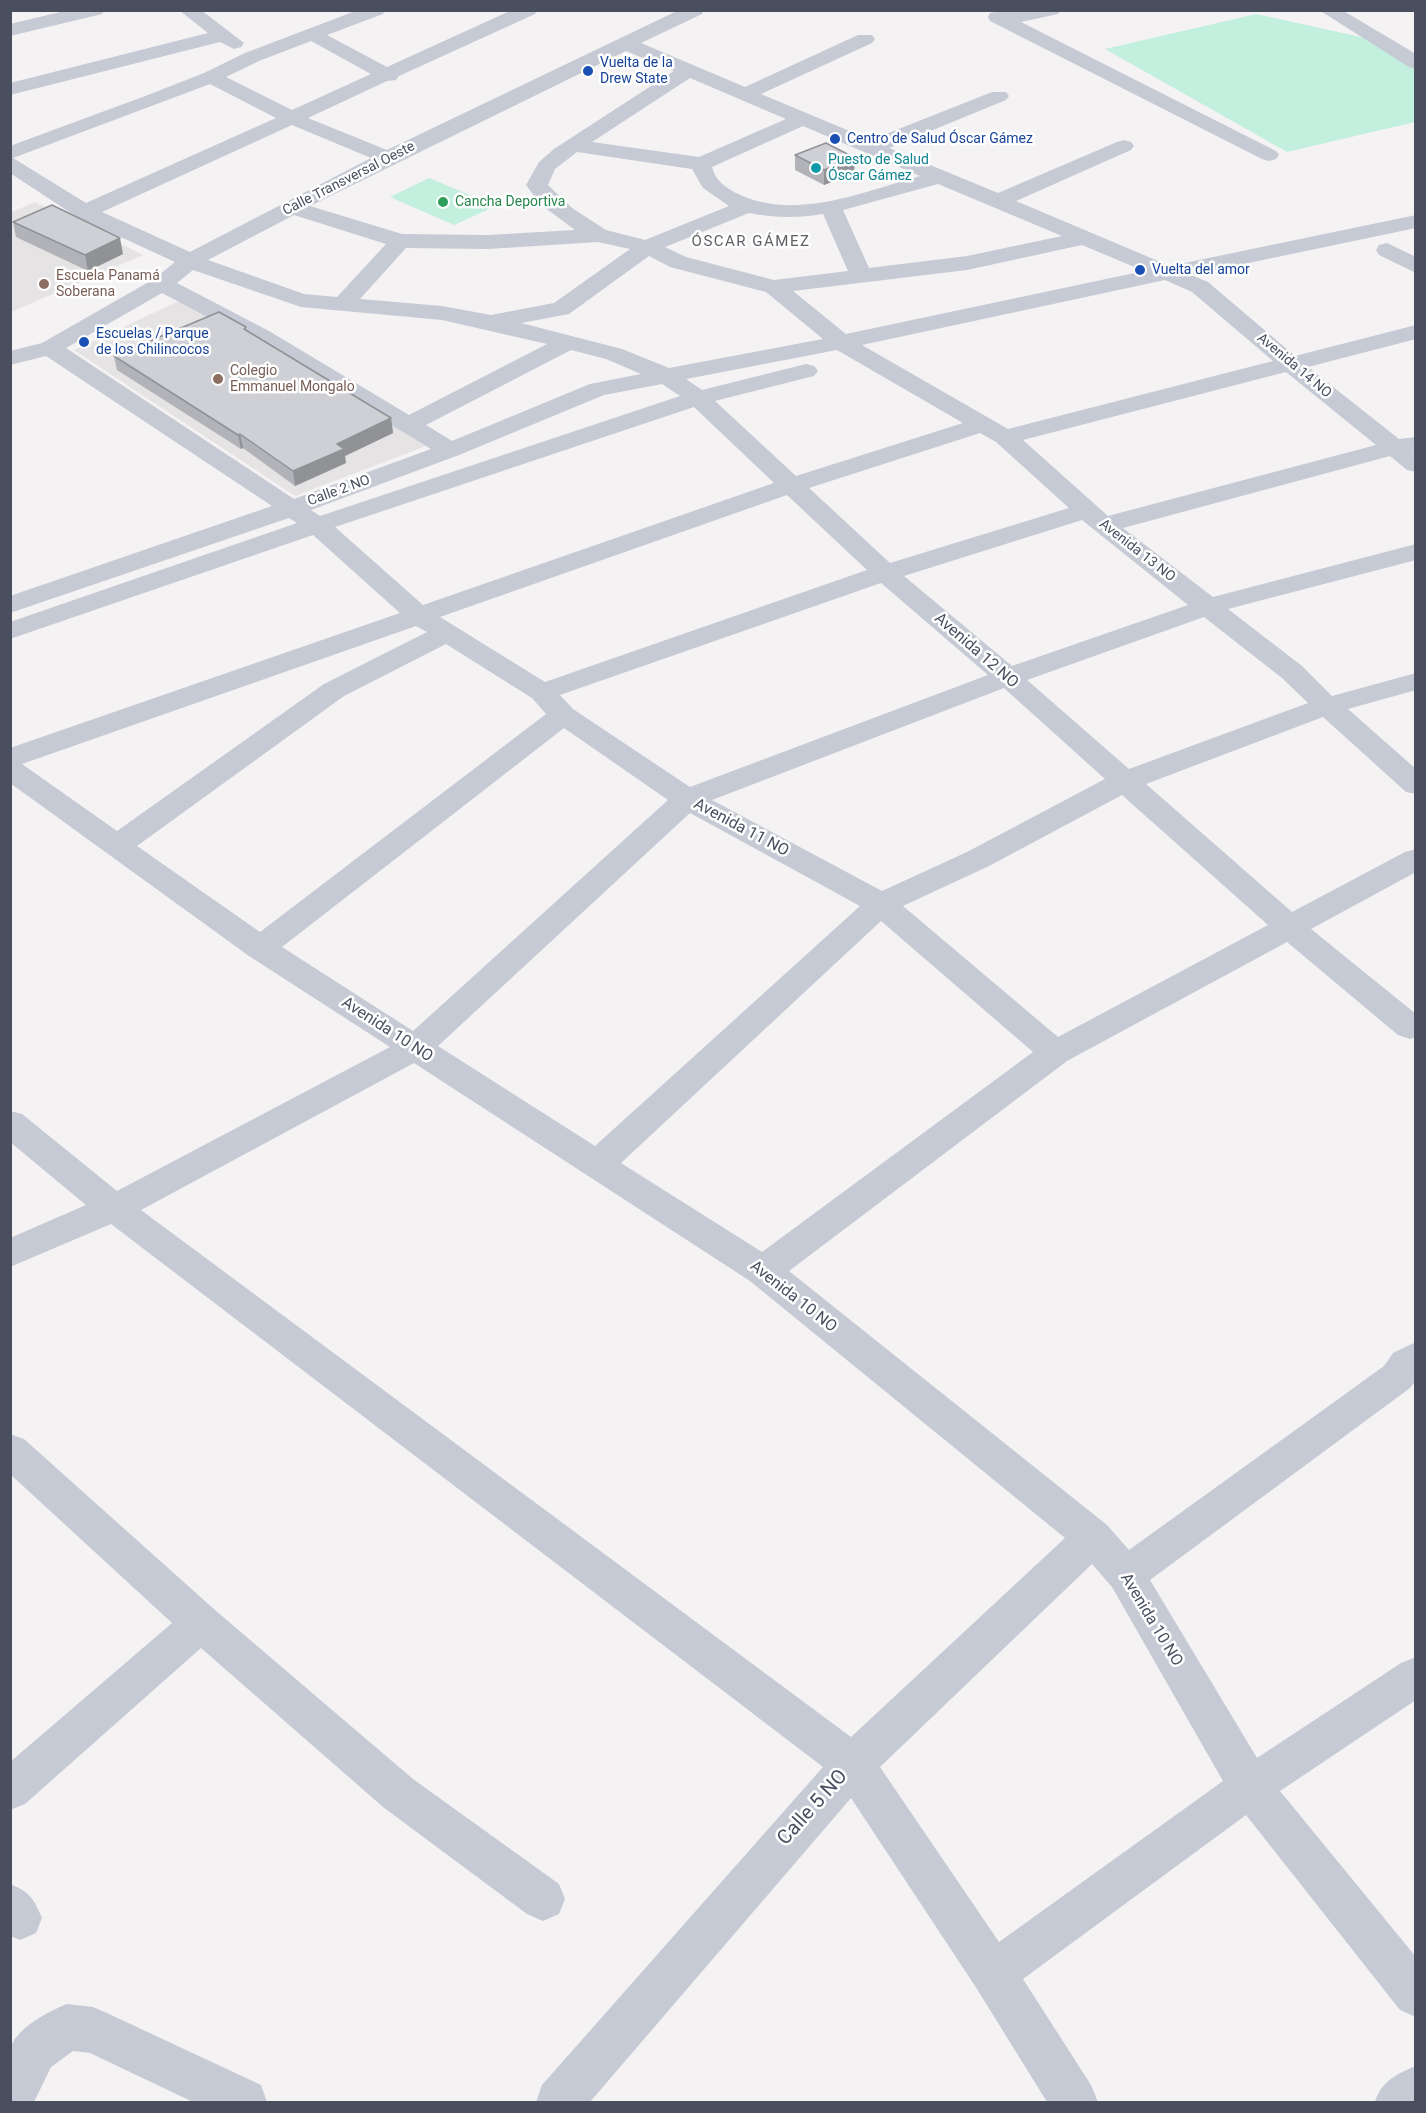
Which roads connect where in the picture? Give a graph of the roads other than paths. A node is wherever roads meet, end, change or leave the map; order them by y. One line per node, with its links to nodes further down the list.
1 (95, 10): 13 (street)
2 (188, 10): 14 (street)
3 (376, 10): 10 (street)
4 (528, 10): 21 (street)
5 (653, 10): 12 (street)
6 (695, 10): 12 (street, Calle Transversal Oeste)
7 (985, 10): 11 (street)
8 (1051, 10): 11 (street)
9 (1328, 10): 19 (street)
10 (340, 15): 15 (street)
11 (1003, 20): 32 (street)
12 (674, 21): 17 (street, Calle Transversal Oeste)
13 (10, 30)
14 (223, 34): 18 (street); 23 (street)
15 (313, 35): 18 (street); 21 (street)
16 (865, 39): 24 (street)
17 (627, 44): 20 (street, Avenida 14 NO); 33 (street, Calle Transversal Oeste)
18 (252, 57): 22 (street)
19 (1413, 60)
20 (688, 71): 24 (street, Avenida 14 NO); 28 (street)
21 (389, 76): 26 (street)
22 (211, 77): 26 (street); 31 (street)
23 (10, 88)
24 (745, 94): 27 (street, Avenida 14 NO)
25 (999, 96): 30 (street)
26 (292, 118): 33 (street); 41 (street)
27 (804, 118): 30 (street, Avenida 14 NO); 35 (street)
28 (573, 145): 35 (street); 43 (street)
29 (1124, 146): 37 (street)
30 (872, 147): 36 (street, Avenida 14 NO)
31 (10, 153)
32 (1269, 155)
33 (388, 158): 38 (street, Calle Transversal Oeste)
34 (10, 164): 41 (street, Avenida 12 NO)
35 (701, 164): 39 (street)
36 (940, 176): 37 (street, Avenida 14 NO); 40 (street)
37 (998, 201): 44 (street, Avenida 14 NO)
38 (292, 207): 45 (street); 49 (street, Calle Transversal Oeste)
39 (745, 207): 40 (street); 47 (street)
40 (831, 207): 52 (street)
41 (85, 212): 49 (street, Avenida 12 NO)
42 (1416, 221): 51 (street, Calle 2 NO)
43 (598, 235): 45 (street); 47 (street)
44 (1084, 238): 51 (street, Avenida 14 NO); 52 (street)
45 (400, 241): 56 (street)
46 (1416, 243): 48 (street)
47 (647, 247): 54 (street); 57 (street)
48 (1387, 250): 50 (street); 55 (street)
49 (190, 261): 53 (street, Calle Transversal Oeste); 56 (street, Avenida 12 NO)
50 (1416, 266)
51 (1169, 273): 55 (street, Avenida 14 NO); 61 (street, Calle 2 NO)
52 (862, 276): 54 (street)
53 (162, 284): 62 (street, Calle Transversal Oeste); 69 (street)
54 (774, 287): 61 (street, Avenida 13 NO)
55 (1200, 287): 63 (street); 65 (street, Avenida 14 NO)
56 (342, 305): 58 (street, Avenida 12 NO)
57 (561, 309): 58 (street); 60 (street)
58 (490, 322): 60 (street, Avenida 12 NO)
59 (1416, 332): 65 (street)
60 (559, 340): 67 (street, Avenida 12 NO); 69 (street)
61 (841, 342): 63 (street, Avenida 13 NO); 67 (street, Calle 2 NO)
62 (43, 350): 64 (street, Calle Transversal Oeste); 66 (street); 75 (street, Avenida 11 NO)
63 (864, 356): 68 (street); 70 (street, Avenida 13 NO)
64 (10, 358)
65 (1290, 364): 70 (street); 71 (street, Avenida 14 NO)
66 (10, 368)
67 (665, 375): 68 (street, Avenida 12 NO); 72 (street, Calle 2 NO)
68 (698, 398): 74 (street, Avenida 12 NO); 77 (street)
69 (407, 425): 72 (street)
70 (994, 430): 74 (street); 76 (street, Avenida 13 NO)
71 (1405, 445): 73 (street, Avenida 14 NO); 76 (street)
72 (450, 450): 75 (street, Calle 2 NO)
73 (1416, 465)
74 (790, 486): 79 (street, Avenida 12 NO); 82 (street)
75 (292, 508): 77 (street, Avenida 11 NO); 80 (street, Calle 2 NO)
76 (1095, 518): 79 (street); 81 (street, Avenida 13 NO)
77 (317, 525): 82 (street, Avenida 11 NO); 83 (street)
78 (1416, 552): 81 (street)
79 (885, 573): 85 (street, Avenida 12 NO); 87 (street)
80 (10, 605)
81 (1210, 606): 85 (street); 88 (street, Avenida 13 NO)
82 (418, 615): 84 (street, Avenida 11 NO); 90 (street)
83 (10, 631)
84 (447, 633): 87 (street, Avenida 11 NO); 95 (street)
85 (1008, 677): 92 (street, Avenida 12 NO); 94 (street)
86 (1416, 681): 88 (street)
87 (542, 693): 89 (street, Avenida 11 NO)
88 (1327, 706): 92 (street); 93 (street, Avenida 13 NO)
89 (563, 715): 94 (street, Avenida 11 NO); 99 (street)
90 (10, 758)
91 (10, 769): 95 (street, Avenida 10 NO)
92 (1125, 781): 97 (street); 98 (street, Avenida 12 NO)
93 (1416, 785)
94 (687, 799): 97 (street, Avenida 11 NO); 101 (street)
95 (118, 845): 99 (street, Avenida 10 NO)
96 (1416, 859): 98 (street)
97 (881, 904): 102 (street, Avenida 11 NO); 104 (street)
98 (1288, 926): 100 (street, Avenida 12 NO); 102 (street)
99 (260, 948): 101 (street, Avenida 10 NO)
100 (1410, 1027)
101 (415, 1048): 104 (street, Avenida 10 NO); 105 (street)
102 (1055, 1053): 107 (street)
103 (10, 1123): 105 (street)
104 (597, 1164): 107 (street, Avenida 10 NO)
105 (114, 1208): 106 (street); 114 (street)
106 (10, 1253)
107 (763, 1271): 110 (street, Avenida 10 NO)
108 (1411, 1360): 111 (street)
109 (10, 1450): 112 (street)
110 (1092, 1537): 111 (street, Avenida 10 NO); 114 (street, Calle 5 NO)
111 (1126, 1575): 115 (street, Avenida 10 NO)
112 (201, 1623): 116 (street); 117 (street)
113 (1416, 1676): 115 (street)
114 (853, 1764): 118 (street); 123 (street, Calle 5 NO)
115 (1250, 1786): 118 (street); 119 (street, Avenida 10 NO)
116 (10, 1790)
117 (543, 1899)
118 (993, 1973): 124 (street)
119 (1416, 1994)
120 (1416, 2089): 125 (street)
121 (10, 2099): 122 (street)
122 (244, 2103)
123 (559, 2103)
124 (1074, 2103)
125 (1398, 2103)

